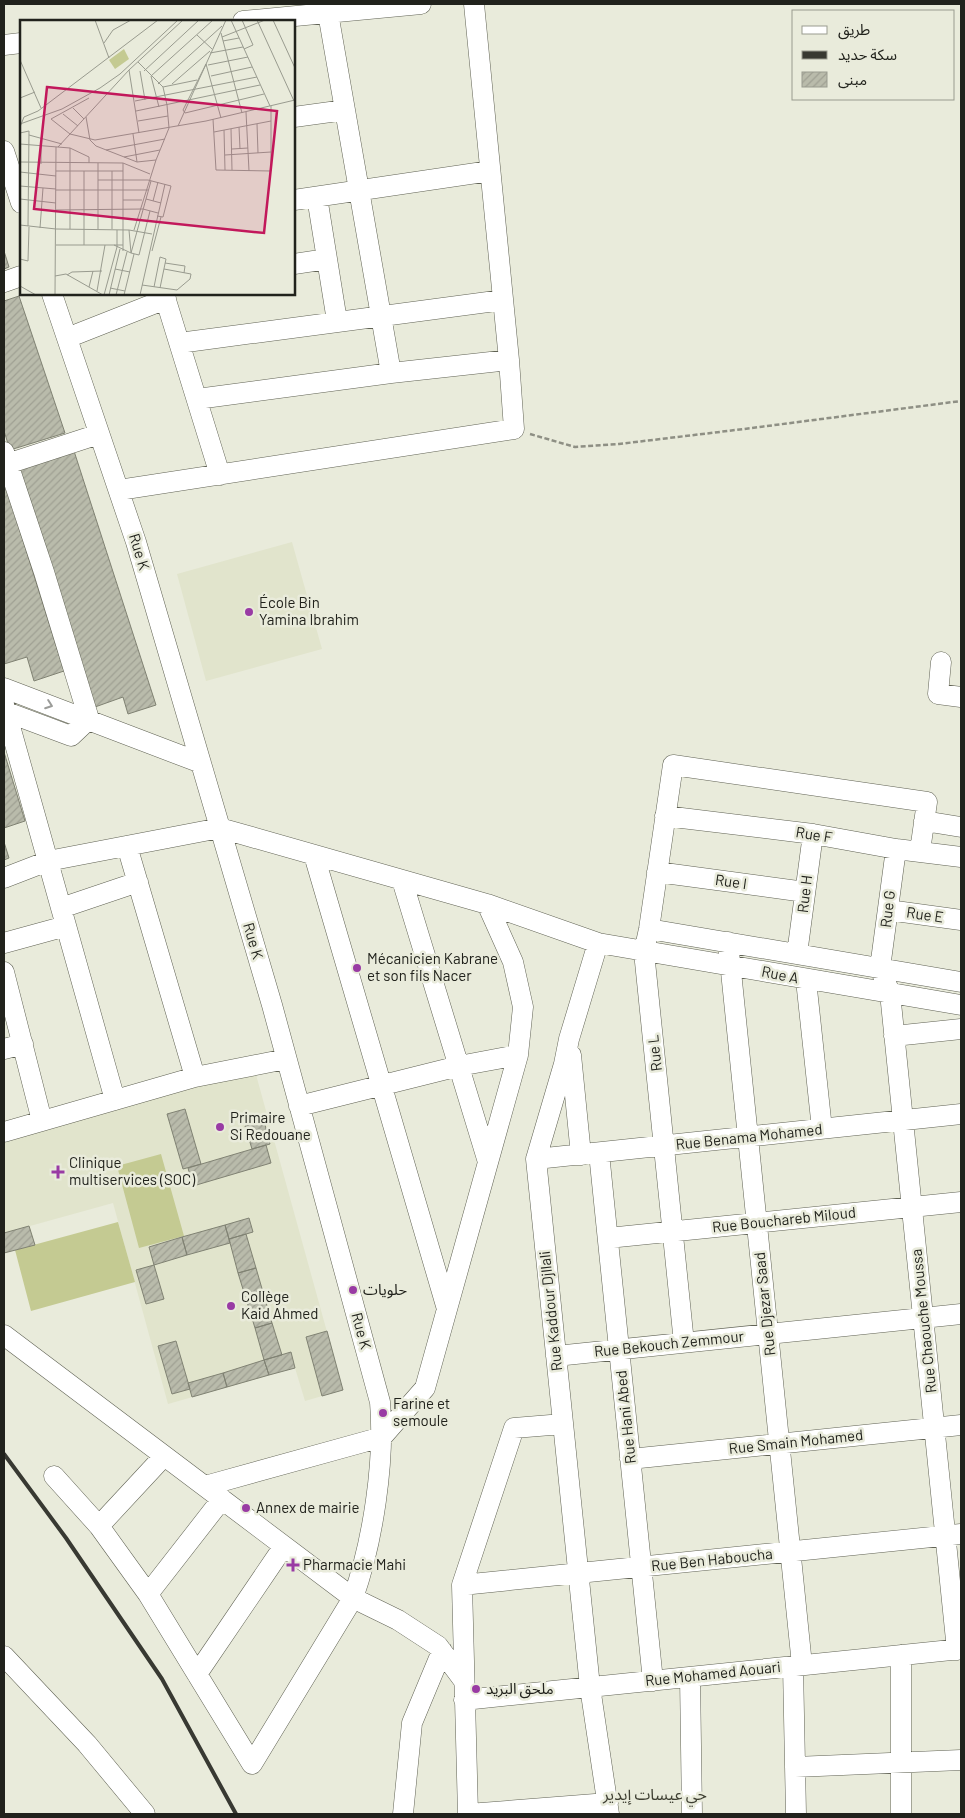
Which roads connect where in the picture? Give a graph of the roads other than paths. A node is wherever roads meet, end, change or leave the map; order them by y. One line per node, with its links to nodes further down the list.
1 (421, 4): 3 (street)
2 (474, 4): 10 (street)
3 (328, 13): 4 (street); 7 (street)
4 (254, 20)
5 (20, 43): 6 (street)
6 (4, 45)
7 (345, 110): 8 (street); 11 (street)
8 (295, 117)
9 (4, 151): 13 (street)
10 (490, 171): 11 (street); 21 (street)
11 (360, 190): 12 (street); 22 (street)
12 (316, 197): 14 (street); 15 (street)
13 (20, 200)
14 (295, 200)
15 (327, 260): 16 (street); 23 (street)
16 (295, 264)
17 (20, 276): 18 (street)
18 (4, 282)
19 (52, 295): 24 (street, Rue K)
20 (165, 297): 24 (street); 25 (street)
21 (503, 300): 22 (street); 26 (street)
22 (382, 315): 23 (street); 27 (street)
23 (337, 321): 25 (street)
24 (67, 338): 29 (street, Rue K)
25 (179, 343): 28 (street)
26 (509, 360): 27 (street); 31 (street)
27 (392, 373): 28 (street)
28 (197, 399): 31 (street)
29 (99, 434): 30 (street); 32 (street, Rue K)
30 (5, 460): 37 (street)
31 (220, 474): 32 (street)
32 (119, 490): 38 (street, Rue K)
33 (942, 662): 35 (street)
34 (4, 688): 37 (street, one-way to 37)
35 (961, 697)
36 (4, 709): 37 (street); 49 (street)
37 (89, 719): 38 (street)
38 (201, 763): 42 (street, Rue K)
39 (665, 816): 40 (street, Rue L); 43 (street, Rue F); 50 (street, Rue L)
40 (924, 821): 41 (street); 46 (street)
41 (961, 827)
42 (220, 828): 44 (street); 47 (street, Rue A); 77 (street, Rue K)
43 (813, 834): 45 (street, Rue F); 54 (street, Rue H)
44 (127, 846): 49 (street); 53 (street)
45 (896, 849): 46 (street, Rue F); 56 (street, Rue G)
46 (920, 851): 48 (street, Rue F)
47 (314, 855): 52 (street, Rue A); 80 (street)
48 (961, 857)
49 (48, 861): 51 (street); 57 (street)
50 (657, 872): 54 (street, Rue I); 59 (street, Rue L)
51 (4, 878)
52 (402, 880): 55 (street, Rue A); 78 (street)
53 (138, 882): 57 (street); 79 (street)
54 (805, 892): 64 (street, Rue H)
55 (487, 904): 62 (street, Rue A); 76 (street)
56 (888, 910): 58 (street, Rue E); 66 (street, Rue G)
57 (64, 917): 61 (street); 81 (street)
58 (961, 920)
59 (649, 930): 60 (street); 63 (street, Rue L)
60 (728, 942): 64 (street); 65 (street, Rue Djezar Saad)
61 (4, 943)
62 (598, 943): 63 (street, Rue A); 74 (street, Rue Kaddour Djllali)
63 (644, 952): 65 (street, Rue A); 89 (street, Rue L)
64 (802, 955): 66 (street); 68 (street, Rue H)
65 (731, 966): 68 (street, Rue A); 88 (street, Rue Djezar Saad)
66 (880, 968): 69 (street); 70 (street, Rue Chaouche Moussa)
67 (4, 972): 75 (street)
68 (804, 979): 70 (street, Rue A); 86 (street, Rue H)
69 (961, 982)
70 (890, 993): 71 (street, Rue A); 73 (street, Rue Chaouche Moussa)
71 (961, 1005)
72 (961, 1029): 73 (street)
73 (894, 1036): 84 (street, Rue Chaouche Moussa)
74 (569, 1039): 90 (street, Rue Hani Abed); 91 (street, Rue Kaddour Djllali)
75 (13, 1047): 85 (street)
76 (518, 1055): 78 (street); 92 (street)
77 (286, 1059): 79 (street); 82 (street, Rue K)
78 (459, 1066): 80 (street); 92 (street)
79 (195, 1077): 81 (street)
80 (382, 1086): 82 (street); 98 (street)
81 (115, 1100): 85 (street)
82 (299, 1106): 109 (street, Rue K)
83 (961, 1114): 84 (street, Rue Benama Mohamed)
84 (903, 1120): 86 (street, Rue Benama Mohamed); 94 (street, Rue Chaouche Moussa)
85 (42, 1121): 87 (street)
86 (822, 1129): 88 (street, Rue Benama Mohamed)
87 (4, 1132)
88 (748, 1137): 89 (street, Rue Benama Mohamed); 95 (street, Rue Djezar Saad)
89 (664, 1146): 90 (street, Rue Benama Mohamed); 96 (street, Rue L)
90 (590, 1154): 91 (street, Rue Benama Mohamed); 97 (street, Rue Hani Abed)
91 (536, 1160): 105 (street, Rue Kaddour Djllali)
92 (488, 1162): 98 (street)
93 (961, 1202): 94 (street, Rue Bouchareb Miloud)
94 (912, 1207): 95 (street, Rue Bouchareb Miloud); 100 (street, Rue Chaouche Moussa)
95 (757, 1223): 96 (street, Rue Bouchareb Miloud); 101 (street, Rue Djezar Saad)
96 (673, 1232): 97 (street, Rue Bouchareb Miloud); 103 (street, Rue L)
97 (608, 1238): 104 (street, Rue Hani Abed)
98 (447, 1309): 109 (street)
99 (961, 1314): 100 (street, Rue Bekouch Zemmour)
100 (923, 1318): 101 (street, Rue Bekouch Zemmour); 108 (street, Rue Chaouche Moussa)
101 (768, 1334): 103 (street, Rue Bekouch Zemmour); 110 (street, Rue Djezar Saad)
102 (4, 1336): 111 (street)
103 (684, 1343): 104 (street, Rue Bekouch Zemmour)
104 (619, 1349): 105 (street, Rue Bekouch Zemmour); 112 (street, Rue Hani Abed)
105 (556, 1356): 106 (street, Rue Kaddour Djllali)
106 (563, 1424): 121 (street, Rue Kaddour Djllali); 122 (street)
107 (961, 1425): 108 (street, Rue Smain Mohamed)
108 (934, 1428): 110 (street, Rue Smain Mohamed); 117 (street, Rue Chaouche Moussa)
109 (382, 1437): 114 (street); 124 (street, Rue K)
110 (780, 1444): 112 (street, Rue Smain Mohamed); 119 (street, Rue Djezar Saad)
111 (164, 1456): 114 (street); 116 (street)
112 (630, 1459): 120 (street, Rue Hani Abed)
113 (54, 1476): 116 (street)
114 (205, 1486): 115 (street)
115 (222, 1499): 118 (street); 123 (street)
116 (99, 1526): 123 (street)
117 (953, 1535): 119 (street, Rue Ben Haboucha); 125 (street, Rue Chaouche Moussa)
118 (284, 1546): 124 (street); 130 (street)
119 (791, 1552): 120 (street, Rue Ben Haboucha); 129 (street, Rue Djezar Saad)
120 (641, 1567): 121 (street, Rue Ben Haboucha); 132 (street, Rue Hani Abed)
121 (578, 1574): 122 (street, Rue Ben Haboucha); 133 (street, Rue Kaddour Djllali)
122 (462, 1586): 134 (street)
123 (148, 1594): 130 (street)
124 (353, 1598): 126 (street); 130 (street, Rue K)
125 (959, 1649): 127 (street, Rue Mohamed Aouari)
126 (442, 1650): 134 (street); 140 (street)
127 (901, 1655): 129 (street, Rue Mohamed Aouari); 136 (street)
128 (4, 1656): 139 (street)
129 (798, 1666): 131 (street, Rue Mohamed Aouari); 137 (street, Rue Djezar Saad)
130 (197, 1674)
131 (690, 1677): 132 (street, Rue Mohamed Aouari); 142 (street)
132 (653, 1681): 133 (street, Rue Mohamed Aouari)
133 (590, 1687): 134 (street, Rue Mohamed Aouari); 138 (street, Rue Kaddour Djllali)
134 (464, 1690): 141 (street)
135 (961, 1760): 136 (street)
136 (901, 1763): 137 (street); 144 (street)
137 (795, 1766): 143 (street, Rue Djezar Saad)
138 (608, 1809): 141 (street)
139 (145, 1814)
140 (403, 1814)
141 (468, 1814)
142 (692, 1814)
143 (796, 1814)
144 (901, 1814)

